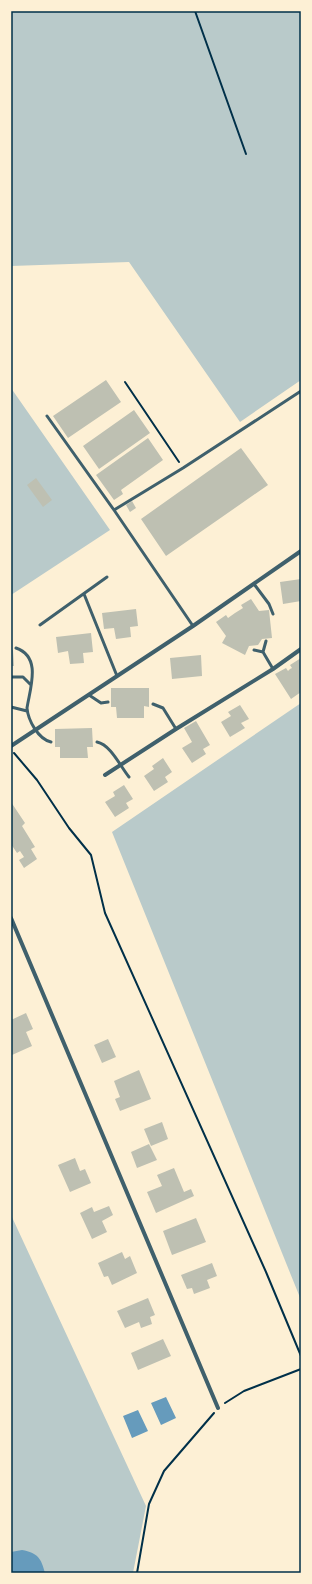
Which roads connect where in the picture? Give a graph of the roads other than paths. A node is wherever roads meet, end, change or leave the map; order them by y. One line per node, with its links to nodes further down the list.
1 (301, 391): 3 (lane)
2 (47, 416): 3 (lane)
3 (114, 510): 10 (lane)
4 (301, 551): 6 (street)
5 (107, 577): 7 (lane)
6 (254, 584): 8 (lane); 10 (street)
7 (84, 594): 9 (lane); 17 (lane)
8 (273, 614)
9 (40, 625)
10 (193, 626): 17 (street)
11 (266, 641): 15 (lane)
12 (16, 648): 19 (lane)
13 (301, 649): 16 (street)
14 (254, 650): 15 (lane)
15 (263, 652): 16 (lane)
16 (273, 669): 26 (street)
17 (117, 676): 20 (street)
18 (11, 677): 19 (lane)
19 (31, 684): 24 (lane)
20 (89, 695): 21 (lane); 25 (street)
21 (108, 702)
22 (154, 704): 26 (lane)
23 (11, 707): 24 (lane)
24 (27, 711): 25 (lane)
25 (35, 729): 27 (lane); 29 (street)
26 (176, 729): 30 (street)
27 (51, 742)
28 (97, 742): 30 (lane)
29 (11, 746)
30 (120, 766): 31 (street); 32 (lane)
31 (105, 775)
32 (129, 777)
33 (11, 918): 34 (street)
34 (218, 1408)

